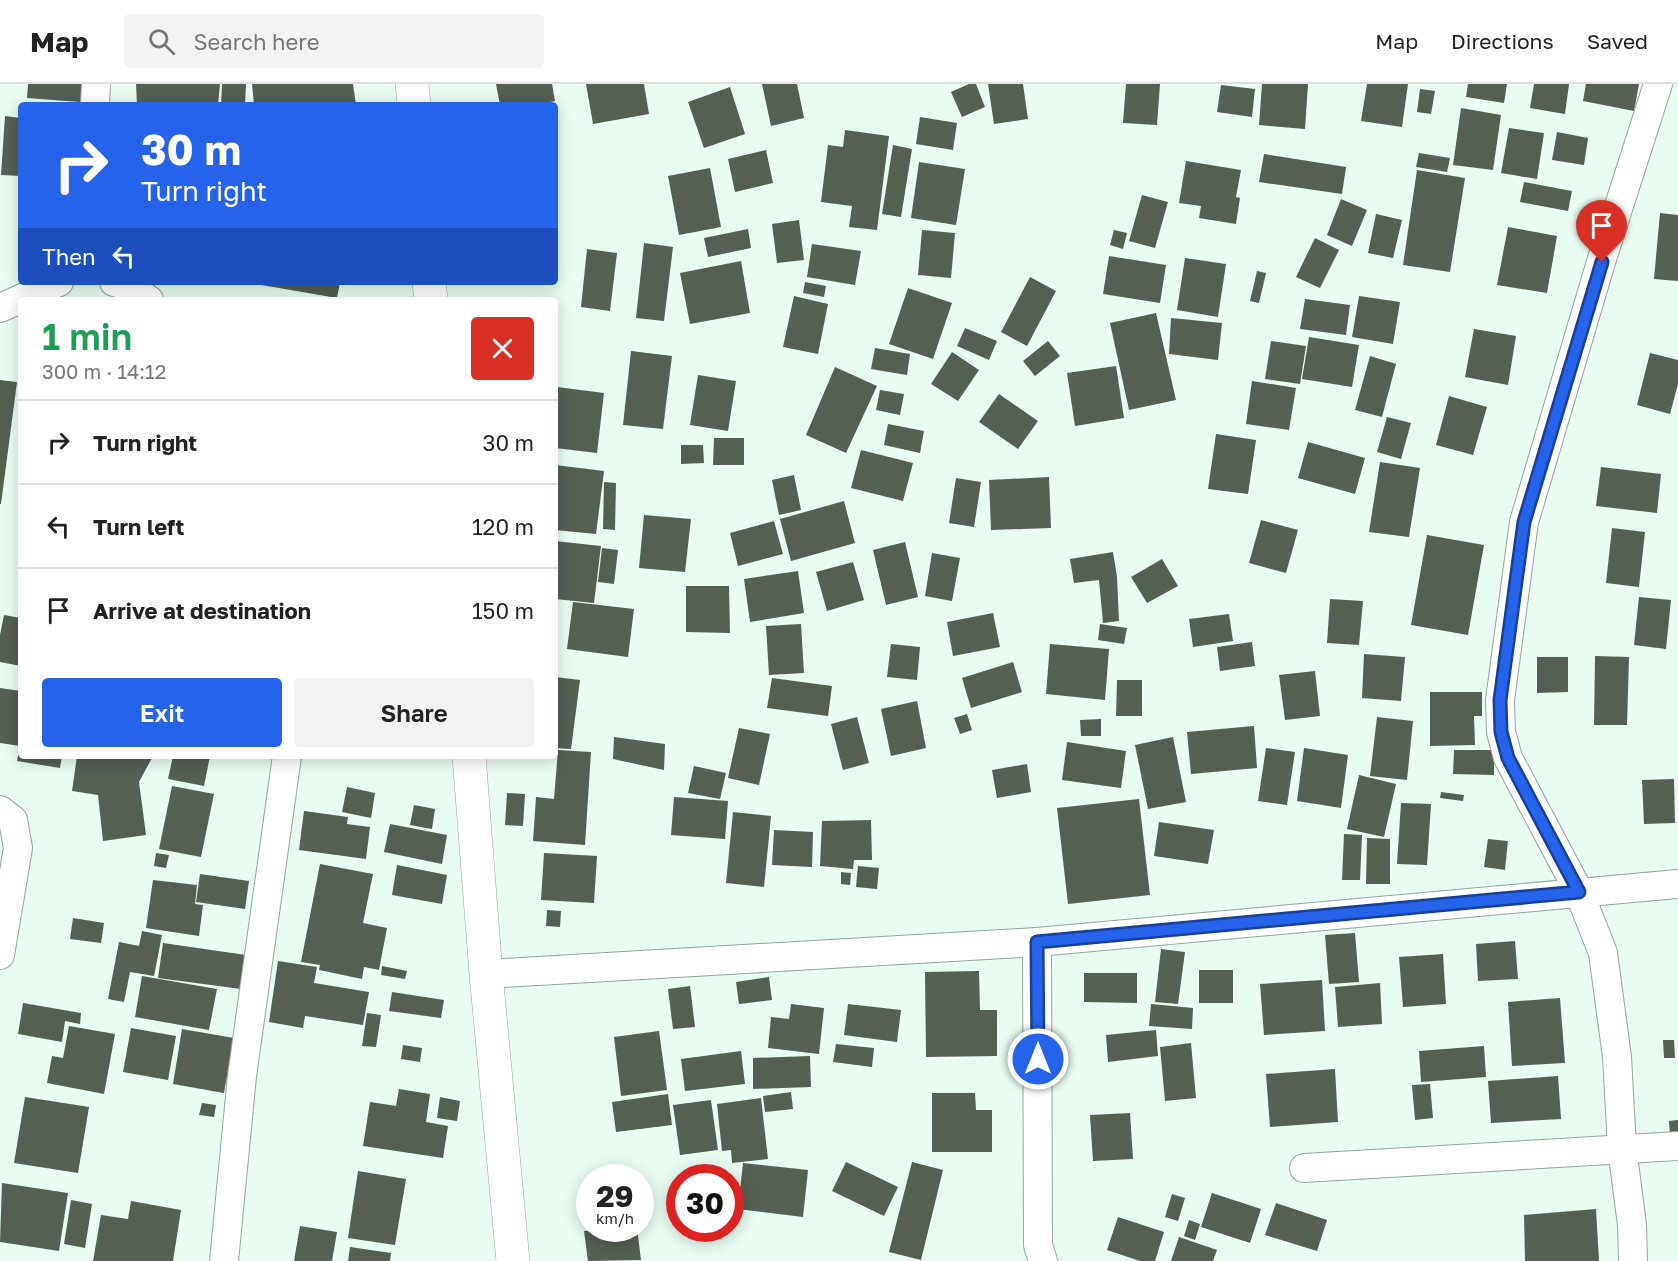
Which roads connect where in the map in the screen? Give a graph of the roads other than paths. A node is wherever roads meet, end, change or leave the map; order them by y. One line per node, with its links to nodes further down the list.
1 (96, 84): 4 (street)
2 (412, 84): 5 (street)
3 (1658, 84): 16 (street)
4 (95, 102)
5 (414, 102)
6 (52, 285): 8 (street)
7 (124, 285): 9 (street)
8 (25, 297)
9 (145, 297)
10 (18, 300): 11 (street)
11 (0, 308)
12 (287, 759): 23 (street)
13 (469, 759): 19 (street)
14 (0, 810): 18 (street)
15 (1678, 884): 16 (street)
16 (1579, 892): 17 (street); 21 (street)
17 (1037, 942): 19 (street); 25 (street)
18 (0, 955)
19 (486, 974): 24 (street)
20 (1678, 1146): 21 (street)
21 (1622, 1148): 22 (street); 26 (street)
22 (1304, 1168)
23 (224, 1261)
24 (513, 1261)
25 (1043, 1261)
26 (1633, 1261)

